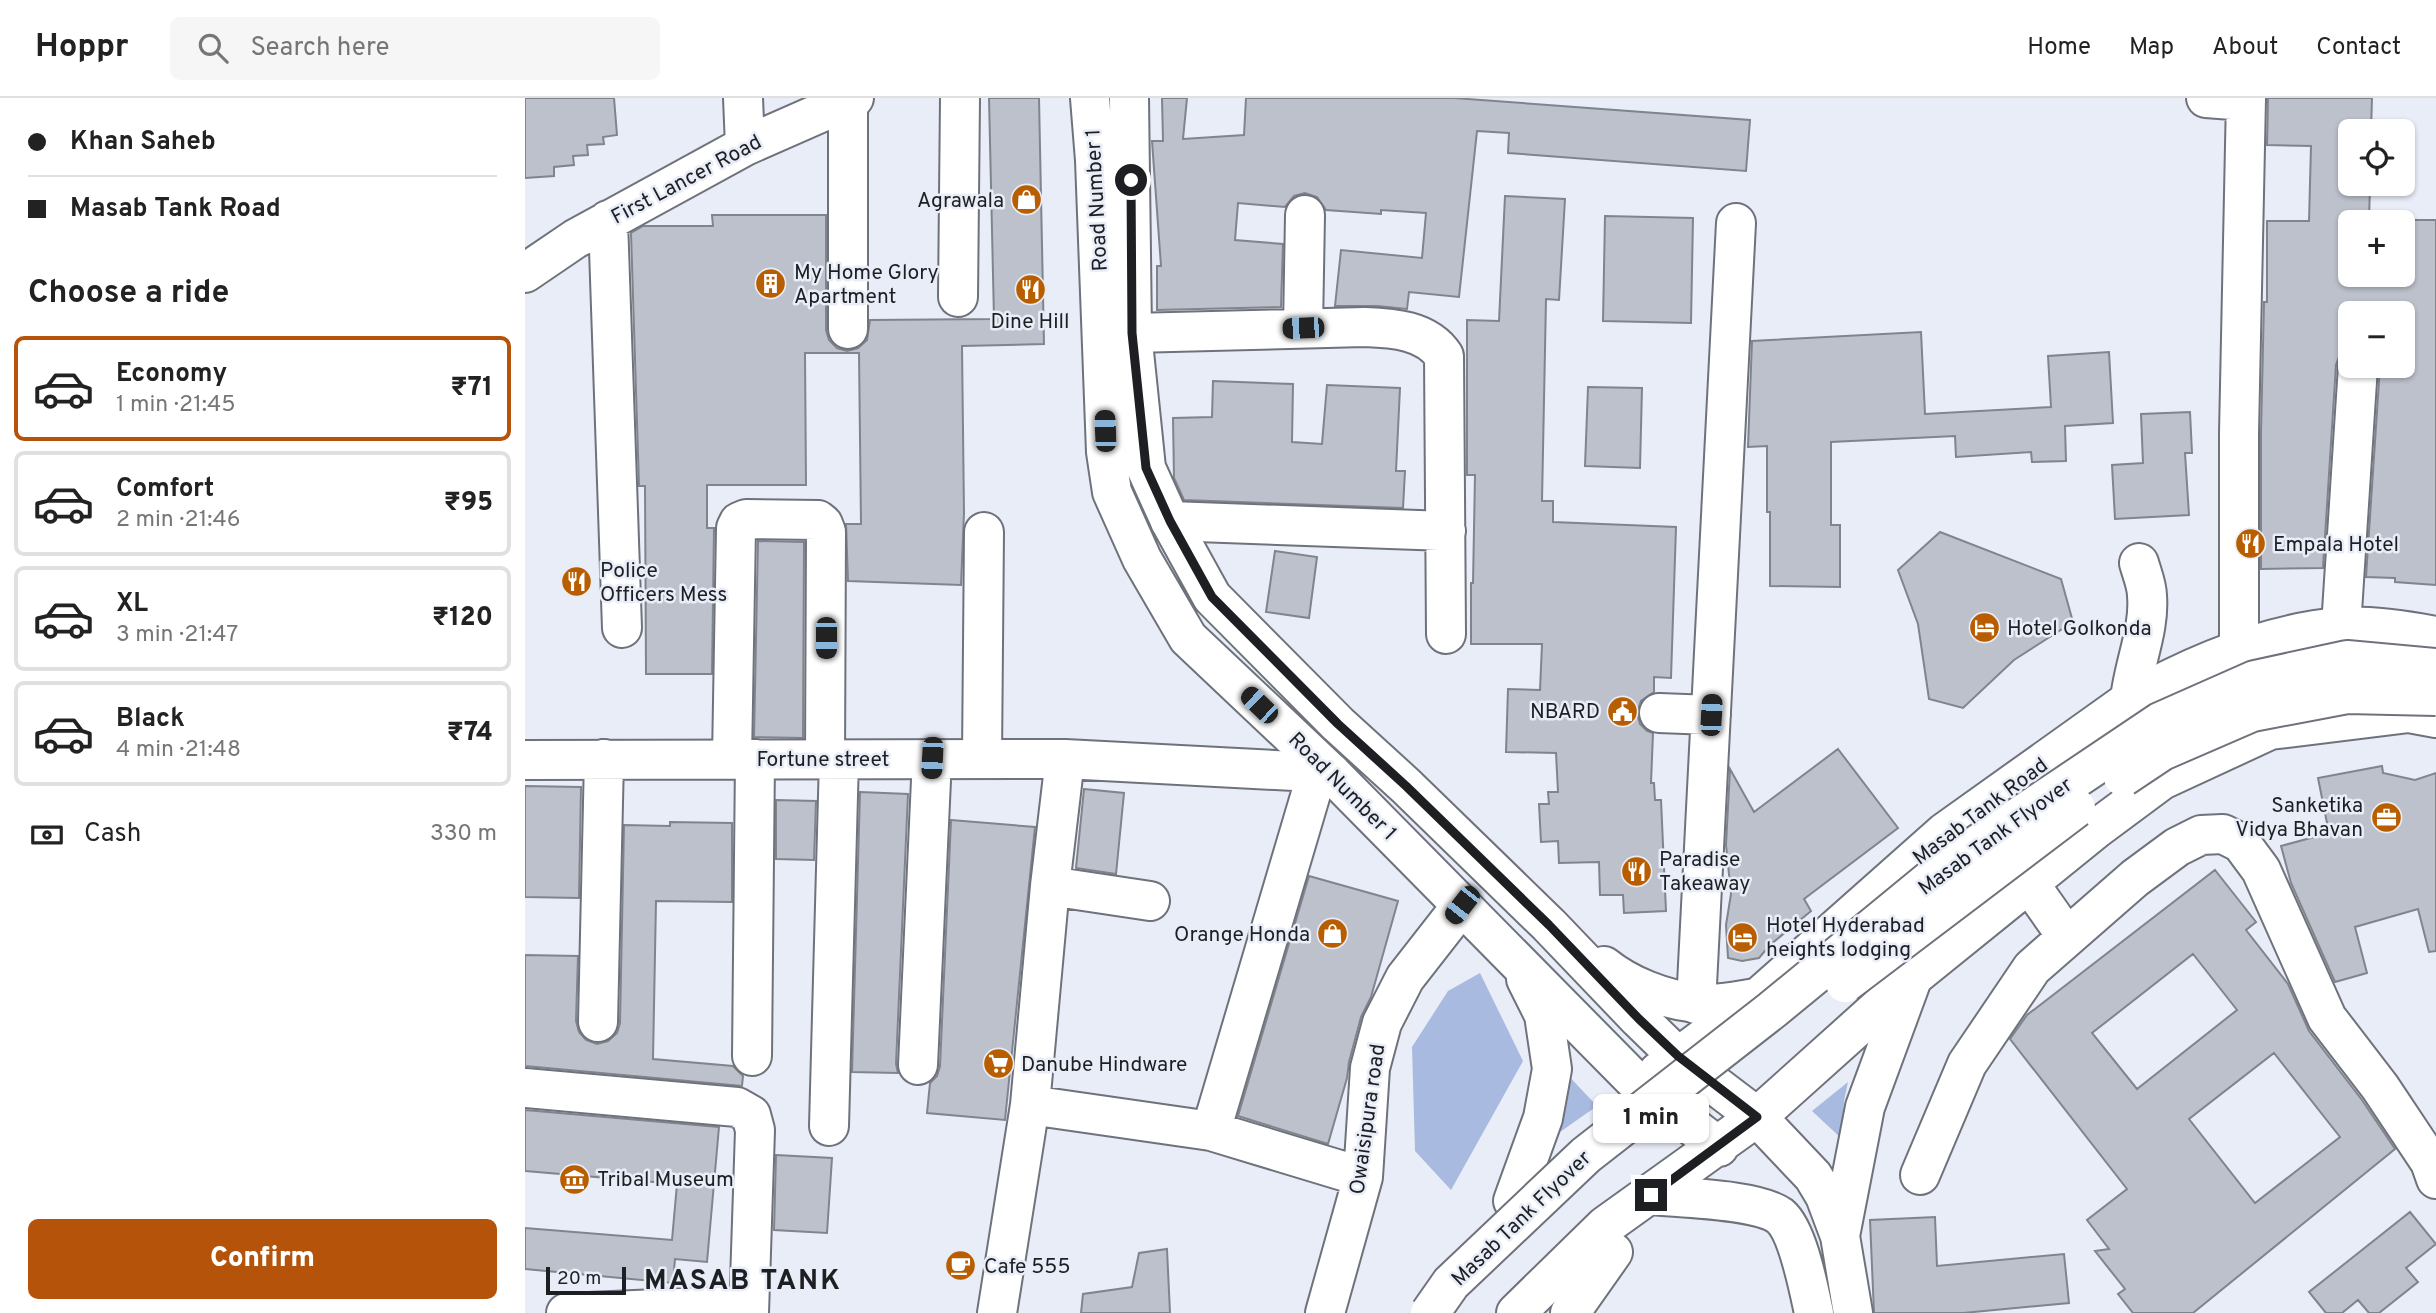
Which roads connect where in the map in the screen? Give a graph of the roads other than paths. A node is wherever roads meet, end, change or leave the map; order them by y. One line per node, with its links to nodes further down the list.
1 (743, 98): 8 (main road)
2 (850, 98): 8 (main road, First Lancer Road); 15 (main road)
3 (960, 98): 13 (main road)
4 (1090, 98): 40 (main road, Road Number 1)
5 (1129, 98): 16 (main road, Road Number 1)
6 (2206, 98): 7 (main road)
7 (2246, 100): 26 (main road)
8 (745, 146): 10 (main road, First Lancer Road)
9 (1305, 215): 14 (main road)
10 (608, 220): 12 (main road, First Lancer Road); 23 (main road)
11 (1736, 223): 31 (main road)
12 (525, 273)
13 (958, 298)
14 (1303, 328): 16 (main road); 19 (main road)
15 (848, 329)
16 (1132, 333): 18 (main road, Road Number 1)
17 (2357, 378): 22 (main road)
18 (1170, 521): 19 (main road); 47 (main road, Road Number 1)
19 (1446, 531): 24 (main road)
20 (984, 532): 33 (main road)
21 (2139, 563): 29 (main road)
22 (2341, 627): 25 (main road, Masab Tank Road); 26 (main road, Masab Tank Road)
23 (622, 628)
24 (1446, 634)
25 (2436, 636)
26 (2238, 651): 29 (main road, Masab Tank Road)
27 (2436, 668): 77 (main road, Masab Tank Flyover, bridge)
28 (2436, 696): 78 (main road, Masab Tank Flyover, bridge)
29 (2130, 700): 41 (main road, Masab Tank Road)
30 (1660, 713): 31 (main road)
31 (1711, 715): 53 (main road)
32 (2436, 718): 44 (main road)
33 (982, 757): 34 (main road, Fortune street); 38 (main road, Fortune street)
34 (932, 758): 37 (main road, Fortune street); 57 (main road)
35 (604, 759): 36 (main road, Fortune street); 39 (main road, Fortune street); 54 (main road)
36 (743, 759): 37 (main road, Fortune street); 37 (main road); 55 (main road)
37 (832, 759): 62 (main road)
38 (1065, 759): 40 (main road, Fortune street); 43 (main road)
39 (525, 760)
40 (1324, 773): 46 (main road, Road Number 1); 63 (main road)
41 (1945, 832): 42 (main road, Masab Tank Road); 44 (main road)
42 (1889, 881): 49 (main road); 52 (main road, Masab Tank Road)
43 (1050, 886): 45 (main road); 60 (main road)
44 (2015, 894): 48 (main road); 49 (main road)
45 (1150, 901)
46 (1462, 905): 50 (main road, Road Number 1); 66 (main road, Owaisipura road)
47 (1549, 925): 53 (main road); 56 (main road, Road Number 1)
48 (2067, 937): 65 (main road); 67 (main road)
49 (1950, 947): 51 (main road)
50 (1516, 959): 58 (main road, Road Number 1); 69 (main road)
51 (1913, 977): 61 (main road); 70 (main road)
52 (1759, 997): 53 (main road); 56 (main road, Masab Tank Road)
53 (1696, 1004)
54 (599, 1022)
55 (752, 1056)
56 (1678, 1056): 58 (main road, Masab Tank Road); 61 (main road, Road Number 1)
57 (918, 1065)
58 (1640, 1086): 64 (main road, Road Number 1); 69 (main road, Masab Tank Road)
59 (525, 1088): 72 (main road)
60 (1030, 1105): 63 (main road); 74 (main road)
61 (1757, 1117): 64 (main road); 70 (main road, Road Number 1)
62 (829, 1126)
63 (1211, 1131): 66 (main road)
64 (1719, 1147): 68 (main road)
65 (1920, 1175)
66 (1363, 1177): 75 (main road, Owaisipura road)
67 (2436, 1179)
68 (1651, 1195): 79 (main road); 81 (main road)
69 (1513, 1200): 76 (main road, Masab Tank Road)
70 (1840, 1237): 82 (main road)
71 (1613, 1252): 80 (main road)
72 (749, 1309): 73 (main road)
73 (566, 1313)
74 (997, 1313)
75 (1325, 1313)
76 (1413, 1313)
77 (1430, 1313)
78 (1456, 1313)
79 (1516, 1313)
80 (1570, 1313)
81 (1814, 1313)
82 (1853, 1313)

